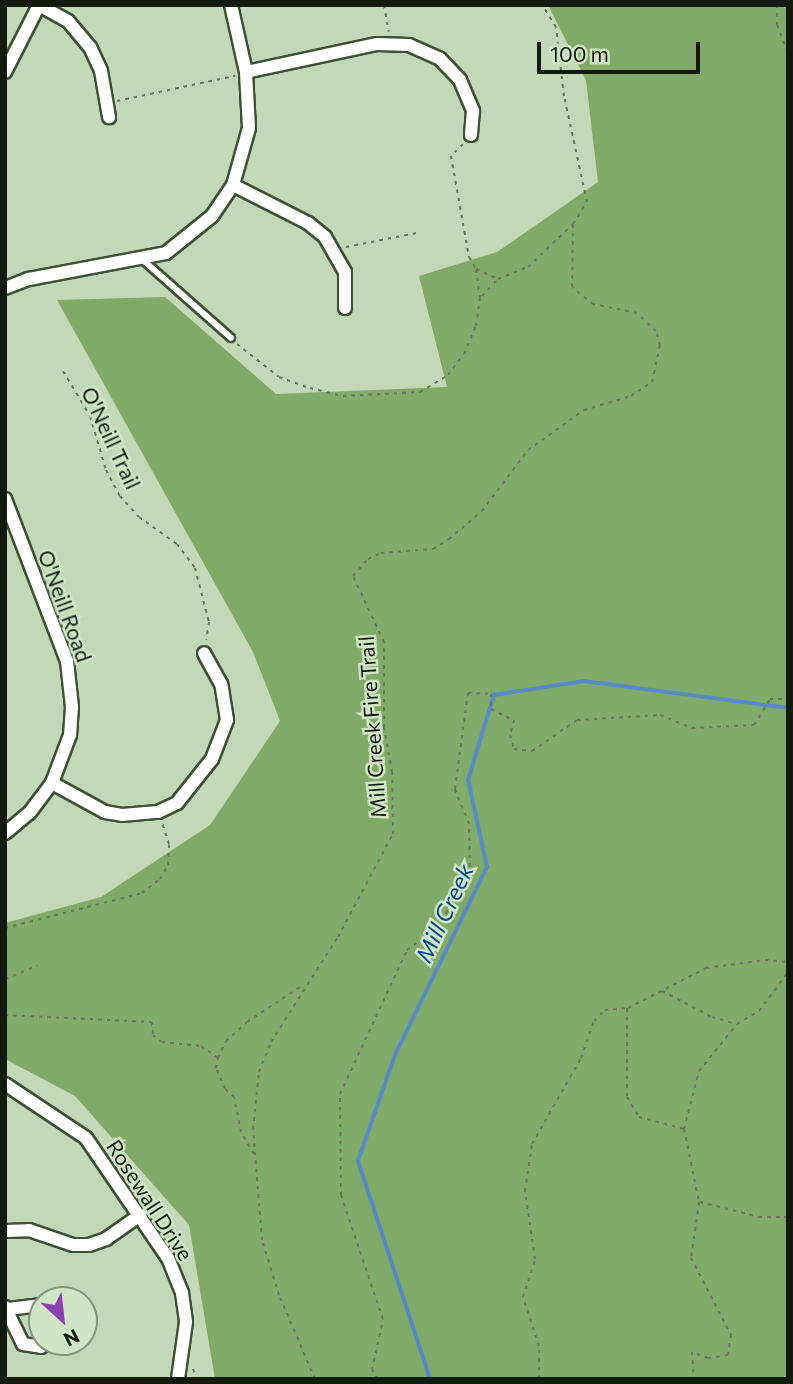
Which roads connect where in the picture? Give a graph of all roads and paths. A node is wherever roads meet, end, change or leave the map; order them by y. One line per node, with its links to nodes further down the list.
1 (39, 5): 8 (street); 10 (street)
2 (231, 5): 9 (street)
3 (384, 5): 6 (path)
4 (542, 5): 14 (path)
5 (777, 5): 7 (path)
6 (392, 43): 9 (street); 12 (street)
7 (788, 53)
8 (5, 72)
9 (246, 72): 10 (path); 13 (street)
10 (107, 103): 11 (street)
11 (109, 117)
12 (471, 135): 18 (path)
13 (233, 185): 16 (street); 17 (street)
14 (573, 224): 19 (path); 36 (path, Mill Creek Fire Trail)
15 (417, 233): 16 (path)
16 (335, 250): 22 (street)
17 (144, 261): 20 (street); 23 (lane)
18 (476, 269): 19 (path); 21 (path)
19 (498, 279): 21 (path)
20 (6, 288)
21 (480, 298): 23 (path)
22 (345, 308)
23 (231, 338)
24 (63, 371): 26 (path, O'Neill Trail)
25 (5, 499): 28 (street, O'Neill Road)
26 (204, 653): 29 (street)
27 (788, 699): 54 (path)
28 (52, 783): 29 (street); 30 (street, O'Neill Road)
29 (158, 812): 31 (path)
30 (5, 833)
31 (5, 929)
32 (788, 962): 37 (path)
33 (37, 966): 35 (path)
34 (788, 972): 40 (path)
35 (5, 979)
36 (306, 983): 41 (path); 44 (path, Mill Creek Fire Trail)
37 (660, 990): 38 (path); 40 (path)
38 (627, 1008): 43 (path); 55 (path)
39 (5, 1015): 41 (path)
40 (737, 1024): 43 (path)
41 (218, 1058): 44 (path)
42 (5, 1084): 46 (street, Rosewall Drive)
43 (684, 1129): 45 (path)
44 (255, 1158): 53 (path, Mill Creek Fire Trail)
45 (699, 1202): 47 (path); 56 (path)
46 (140, 1215): 48 (street); 52 (street, Rosewall Drive)
47 (788, 1217)
48 (5, 1231)
49 (28, 1306): 50 (street)
50 (7, 1308): 51 (street)
51 (28, 1346)
52 (178, 1379)
53 (315, 1379)
54 (379, 1379)
55 (539, 1379)
56 (694, 1379)

